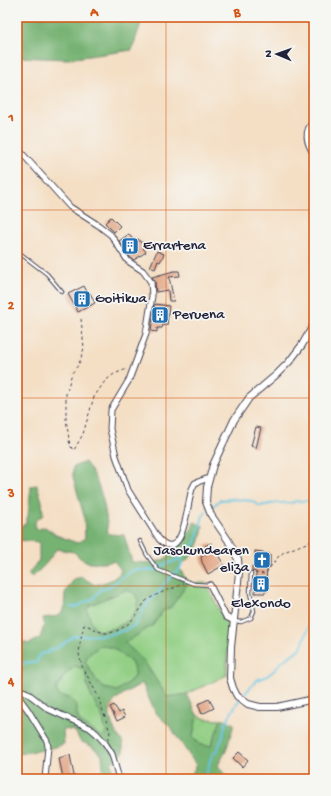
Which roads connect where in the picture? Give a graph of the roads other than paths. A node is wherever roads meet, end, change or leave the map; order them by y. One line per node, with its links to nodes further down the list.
1 (18, 17): 2 (street)
2 (17, 20)
3 (314, 122): 5 (street)
4 (17, 145): 9 (street)
5 (314, 153)
6 (17, 251): 7 (lane)
7 (62, 292)
8 (314, 324): 9 (street)
9 (209, 478): 13 (street)
10 (140, 541): 12 (lane)
11 (252, 573): 13 (lane)
12 (210, 585): 13 (street)
13 (234, 621): 16 (street)
14 (17, 689): 18 (street)
15 (17, 695): 17 (street)
16 (314, 699)
17 (44, 779)
18 (119, 779)

